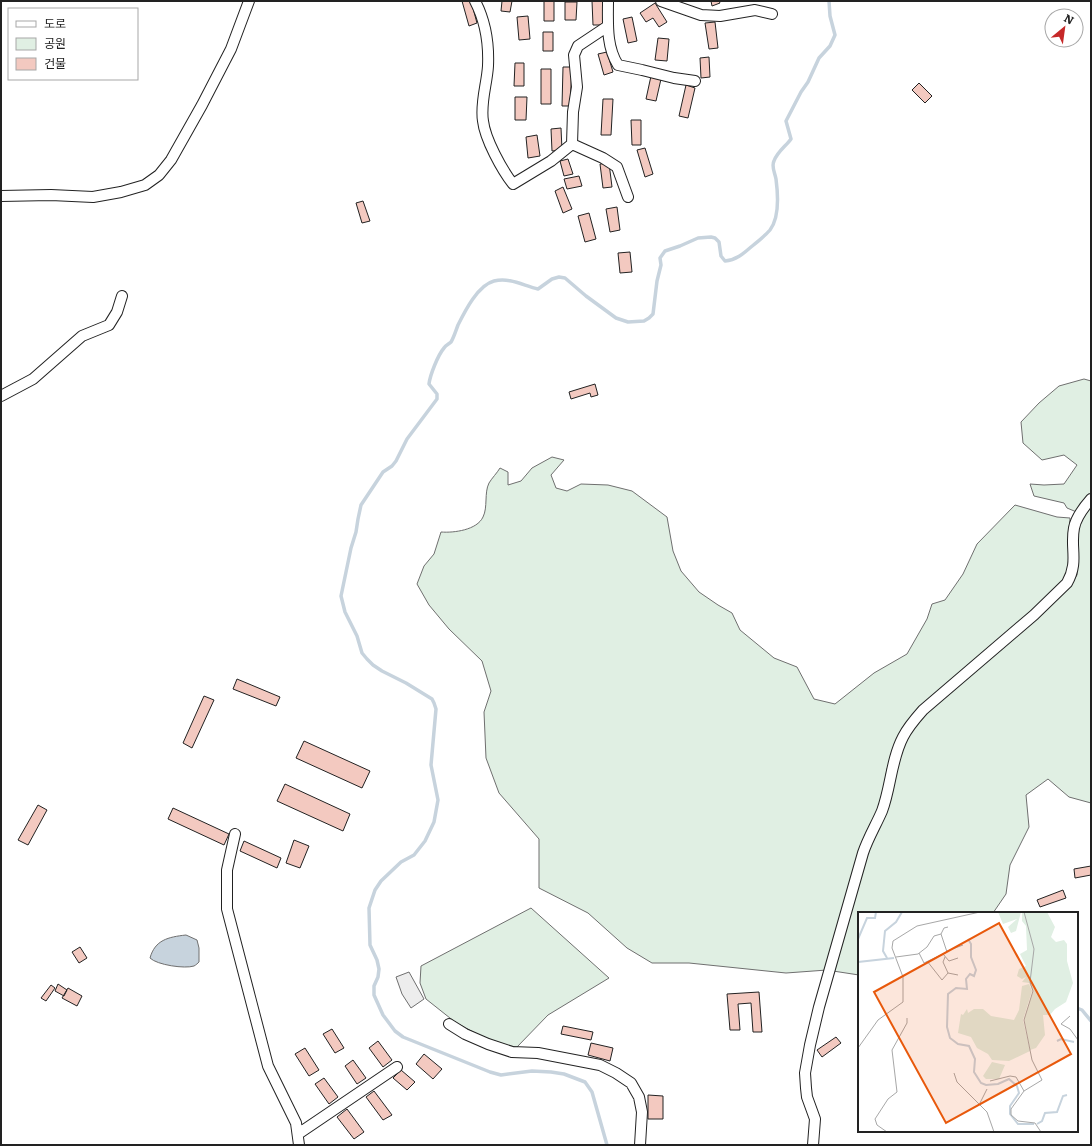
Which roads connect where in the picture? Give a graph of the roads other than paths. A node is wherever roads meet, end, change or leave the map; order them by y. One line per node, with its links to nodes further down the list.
1 (249, 1): 9 (street)
2 (475, 1): 8 (street)
3 (608, 1): 6 (street)
4 (661, 1): 5 (street)
5 (772, 14)
6 (608, 26): 7 (street); 8 (street)
7 (695, 81)
8 (572, 144): 10 (street)
9 (1, 196)
10 (628, 197)
11 (122, 296): 12 (street)
12 (1, 396)
13 (1091, 498): 20 (street)
14 (235, 834): 17 (street)
15 (449, 1024): 19 (street)
16 (397, 1067): 17 (street)
17 (298, 1134): 18 (street)
18 (299, 1145)
19 (640, 1145)
20 (813, 1145)

